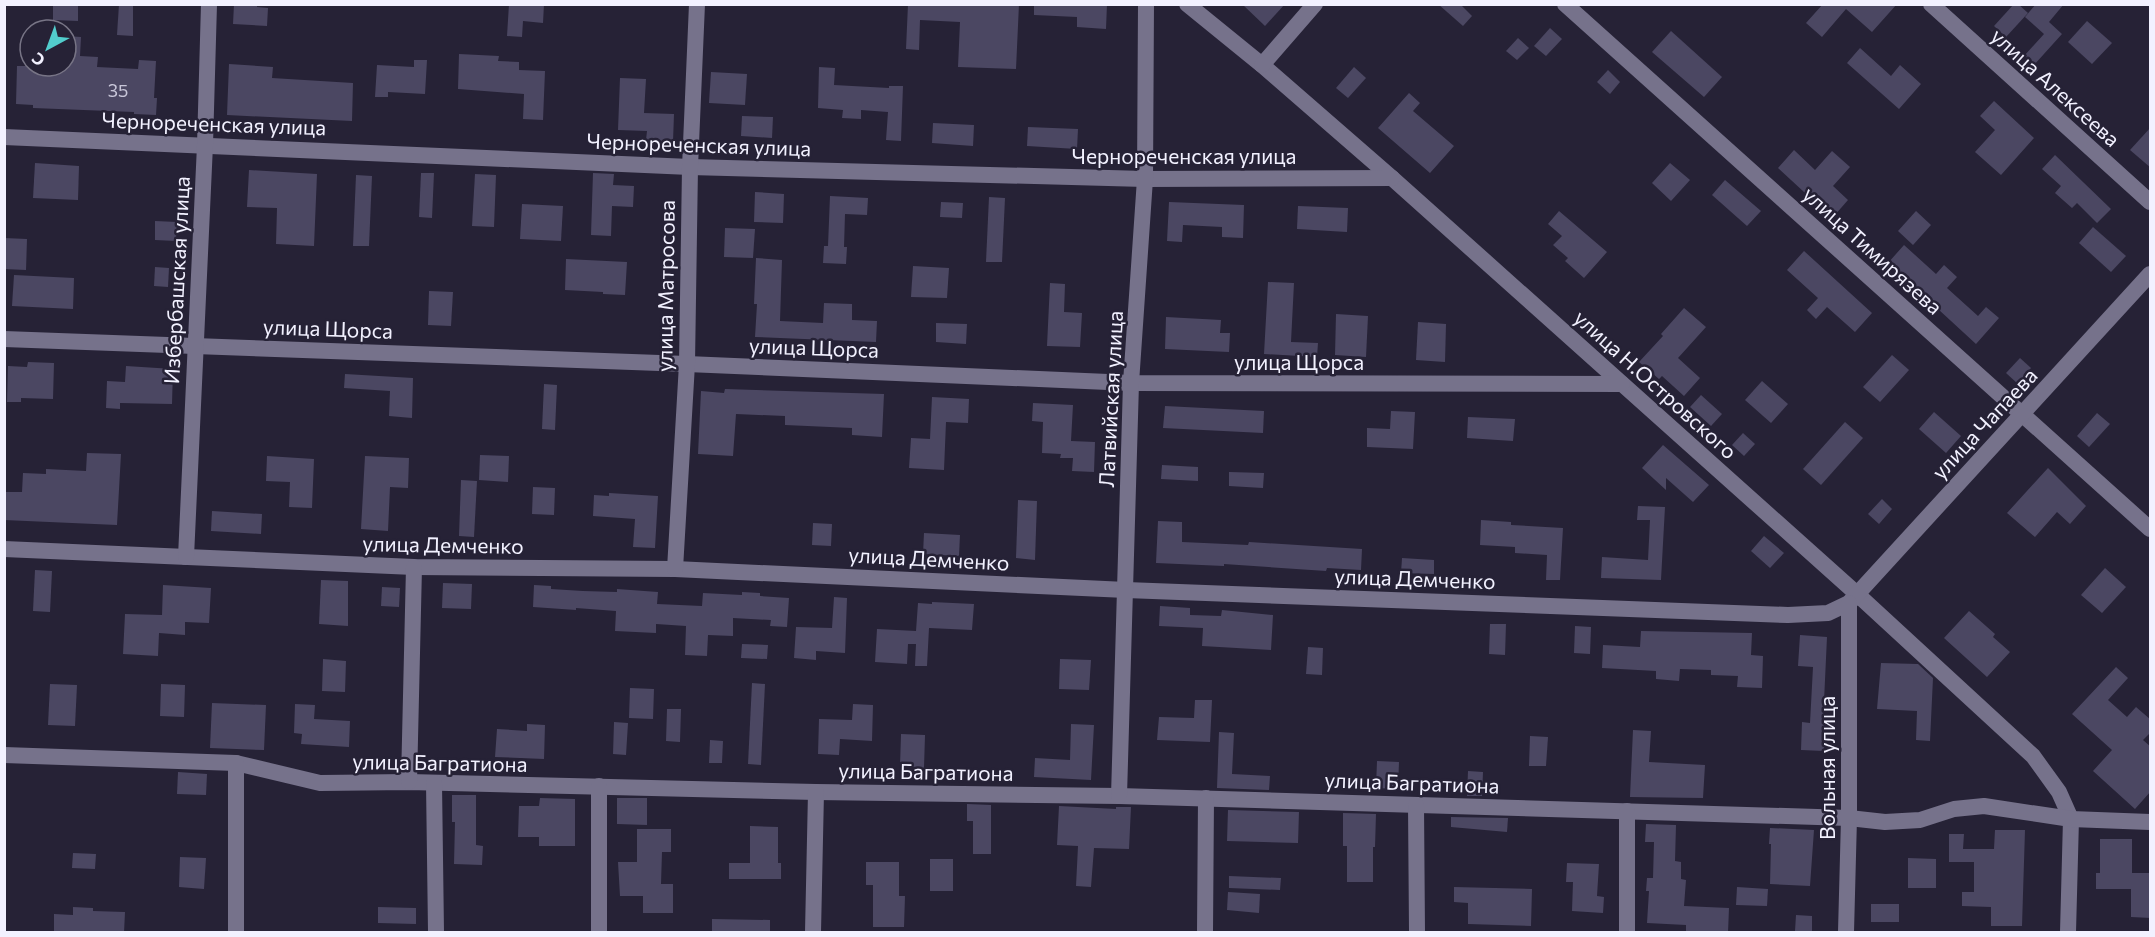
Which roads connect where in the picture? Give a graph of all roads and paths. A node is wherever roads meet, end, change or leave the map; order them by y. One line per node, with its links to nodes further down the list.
1 (209, 4): 10 (street, Избербашская улица)
2 (697, 4): 11 (street, улица Матросова)
3 (1146, 4): 13 (street, Латвийская улица)
4 (1187, 4): 8 (street, улица Н.Островского)
5 (1315, 4): 8 (street)
6 (1564, 4): 21 (street, улица Тимирязева)
7 (1931, 4): 14 (street, улица Алексеева)
8 (1262, 65): 12 (street, улица Н.Островского)
9 (4, 137): 10 (street, Чернореченская улица)
10 (206, 145): 11 (street, Чернореченская улица); 17 (street, Избербашская улица)
11 (690, 167): 13 (street, Чернореченская улица); 18 (street, улица Матросова)
12 (1392, 178): 13 (street, Чернореченская улица); 20 (street, улица Н.Островского)
13 (1146, 179): 19 (street, Латвийская улица)
14 (2151, 202)
15 (2151, 274): 21 (street, улица Чапаева)
16 (4, 339): 17 (street, улица Щорса)
17 (195, 346): 18 (street, улица Щорса); 24 (street, Избербашская улица)
18 (687, 364): 19 (street, улица Щорса); 26 (street, улица Матросова)
19 (1131, 383): 20 (street, улица Щорса); 27 (street, Латвийская улица)
20 (1622, 384): 28 (street, улица Н.Островского)
21 (2023, 414): 22 (street, улица Тимирязева); 28 (street, улица Чапаева)
22 (2151, 529)
23 (4, 549): 24 (street, улица Демченко)
24 (186, 557): 25 (street, улица Демченко)
25 (414, 567): 26 (street, улица Демченко); 31 (street)
26 (675, 569): 27 (street, улица Демченко)
27 (1126, 590): 28 (street, улица Демченко); 35 (street, Латвийская улица)
28 (1853, 598): 39 (street, Вольная улица); 40 (street, улица Н.Островского)
29 (4, 755): 30 (street, улица Багратиона)
30 (236, 763): 31 (street, улица Багратиона); 42 (street)
31 (409, 782): 32 (street, улица Багратиона)
32 (434, 783): 33 (street, улица Багратиона); 43 (street)
33 (599, 786): 34 (street, улица Багратиона); 44 (street)
34 (816, 792): 35 (street, улица Багратиона); 45 (street)
35 (1119, 796): 36 (street, улица Багратиона)
36 (1206, 798): 37 (street, улица Багратиона); 46 (street)
37 (1416, 805): 38 (street, улица Багратиона); 47 (street)
38 (1627, 812): 39 (street, улица Багратиона); 48 (street)
39 (1849, 818): 40 (street, улица Багратиона); 49 (street, Вольная улица)
40 (2071, 819): 41 (street); 50 (street)
41 (2151, 822)
42 (236, 933)
43 (436, 933)
44 (599, 933)
45 (813, 933)
46 (1205, 933)
47 (1416, 933)
48 (1627, 933)
49 (1846, 933)
50 (2068, 933)

